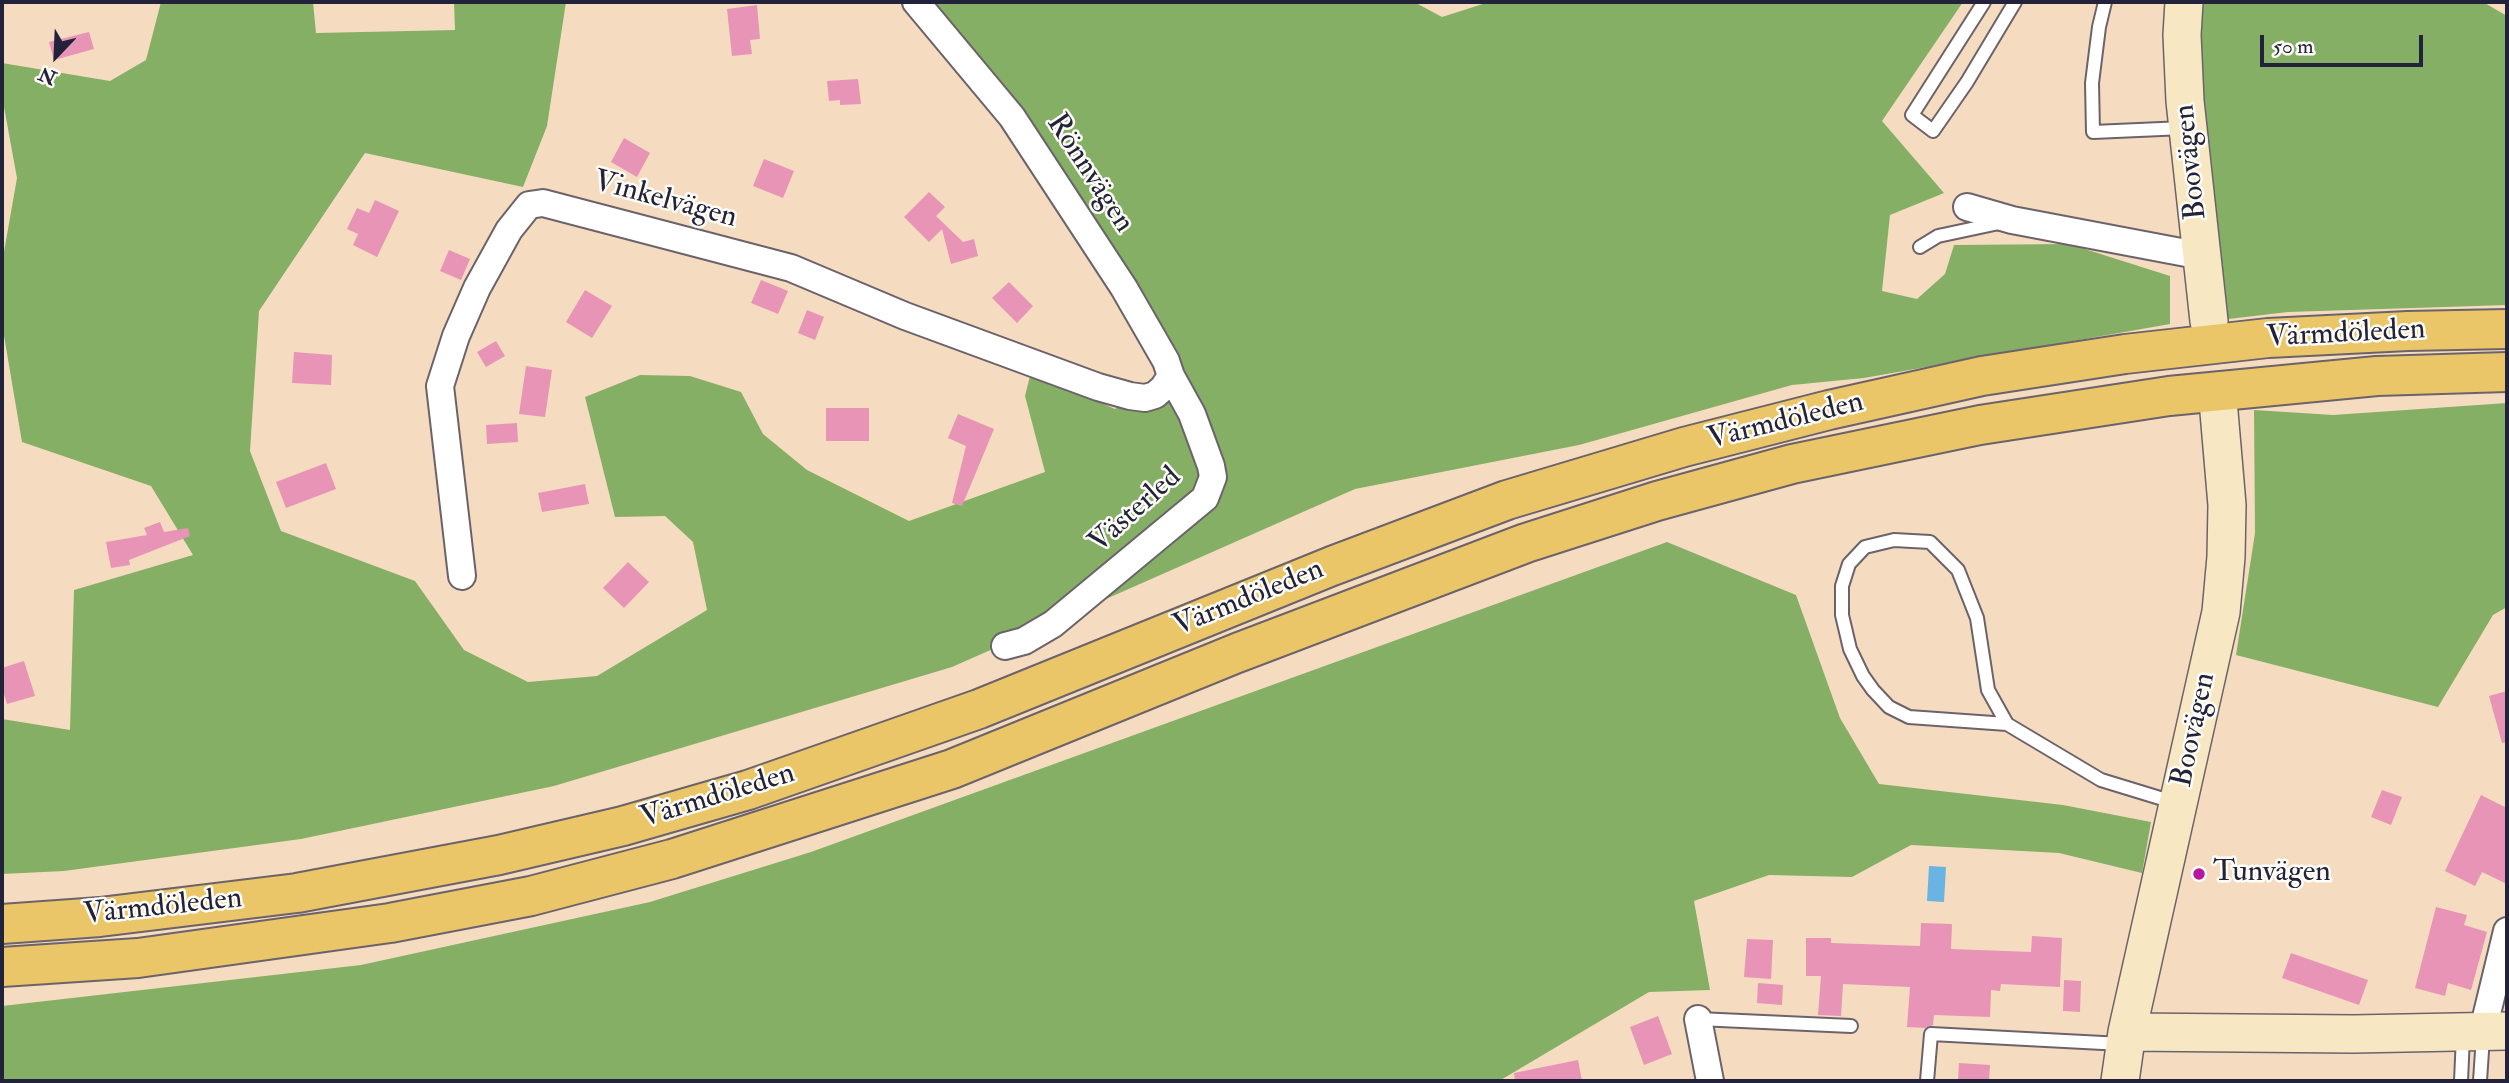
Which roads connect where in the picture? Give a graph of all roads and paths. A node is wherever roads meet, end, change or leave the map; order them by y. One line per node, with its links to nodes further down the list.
1 (916, 2): 14 (street, Rönnvägen)
2 (1984, 2): 3 (lane)
3 (2015, 2)
4 (2105, 2): 6 (lane)
5 (2184, 2): 6 (street, Boovägen)
6 (2188, 128): 10 (street, Boovägen)
7 (1966, 207): 8 (street)
8 (2012, 220): 9 (lane); 10 (street)
9 (1920, 247)
10 (2202, 256): 11 (street, Boovägen)
11 (2209, 321)
12 (2507, 329): 20 (highway, Värmdöleden)
13 (2507, 372): 22 (highway, Värmdöleden)
14 (1163, 386): 16 (street, Vinkelvägen); 17 (street, Västerled)
15 (2220, 412): 19 (street, Boovägen)
16 (463, 576)
17 (1005, 646)
18 (2007, 724): 18 (lane); 19 (lane)
19 (2178, 804): 26 (street, Boovägen)
20 (2, 924)
21 (2507, 930): 25 (street)
22 (2, 967)
23 (1698, 1020): 24 (lane); 27 (street)
24 (1851, 1026)
25 (2484, 1031): 26 (street); 30 (lane); 31 (lane)
26 (2126, 1038): 28 (lane); 29 (street, Boovägen)
27 (1710, 1081)
28 (1927, 1081)
29 (2120, 1081)
30 (2461, 1081)
31 (2480, 1081)

